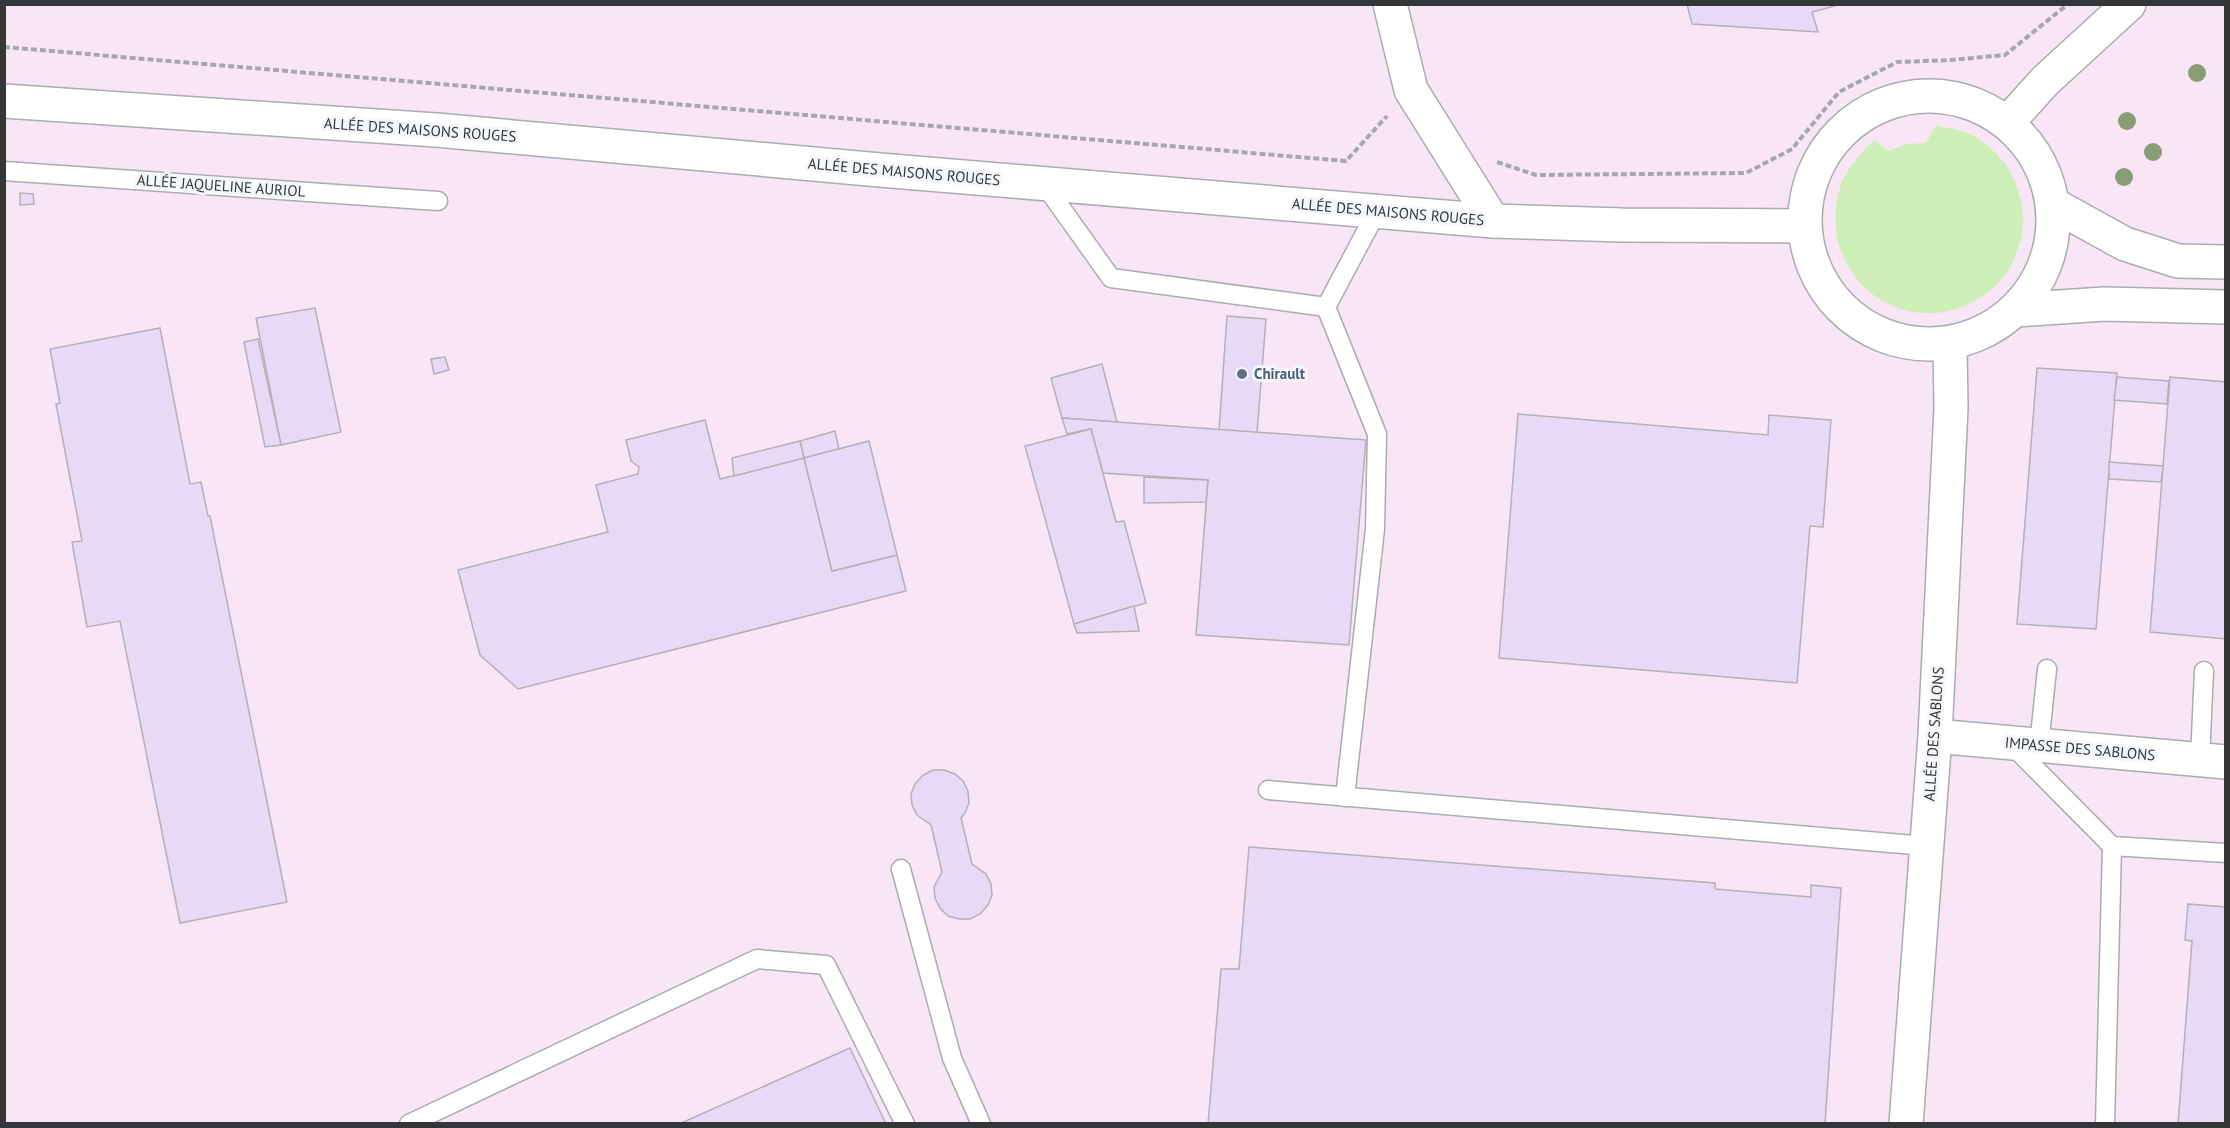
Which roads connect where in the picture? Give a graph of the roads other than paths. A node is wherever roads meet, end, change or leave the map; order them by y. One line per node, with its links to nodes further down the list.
1 (1390, 4): 10 (main road)
2 (2129, 4): 4 (main road)
3 (4, 101): 6 (main road, ALLÉE DES MAISONS ROUGES)
4 (2008, 122): 8 (main road); 11 (main road)
5 (4, 171): 7 (lane, ALLÉE JAQUELINE AURIOL)
6 (1044, 184): 9 (main road, ALLÉE DES MAISONS ROUGES); 13 (lane)
7 (438, 201)
8 (2056, 206): 12 (main road); 15 (main road)
9 (1377, 212): 10 (main road, ALLÉE DES MAISONS ROUGES); 13 (lane)
10 (1493, 221): 11 (main road, ALLÉE DES MAISONS ROUGES)
11 (1804, 226): 16 (main road)
12 (2226, 262)
13 (1326, 307): 23 (lane)
14 (2226, 307): 15 (main road)
15 (2016, 310): 16 (main road)
16 (1950, 343): 19 (main road, ALLÉE DES SABLONS)
17 (2047, 669): 20 (lane)
18 (2204, 671): 21 (lane)
19 (1935, 736): 20 (main road, IMPASSE DES SABLONS); 24 (main road, ALLÉE DES SABLONS)
20 (2024, 744): 21 (main road, IMPASSE DES SABLONS); 25 (lane)
21 (2213, 760)
22 (1269, 790): 23 (lane)
23 (1345, 797): 24 (lane)
24 (1926, 846): 31 (main road, ALLÉE DES SABLONS)
25 (2112, 846): 26 (lane); 32 (lane)
26 (2226, 853)
27 (901, 869): 30 (lane)
28 (409, 1124): 29 (lane)
29 (904, 1124)
30 (981, 1124)
31 (1906, 1124)
32 (2106, 1124)

